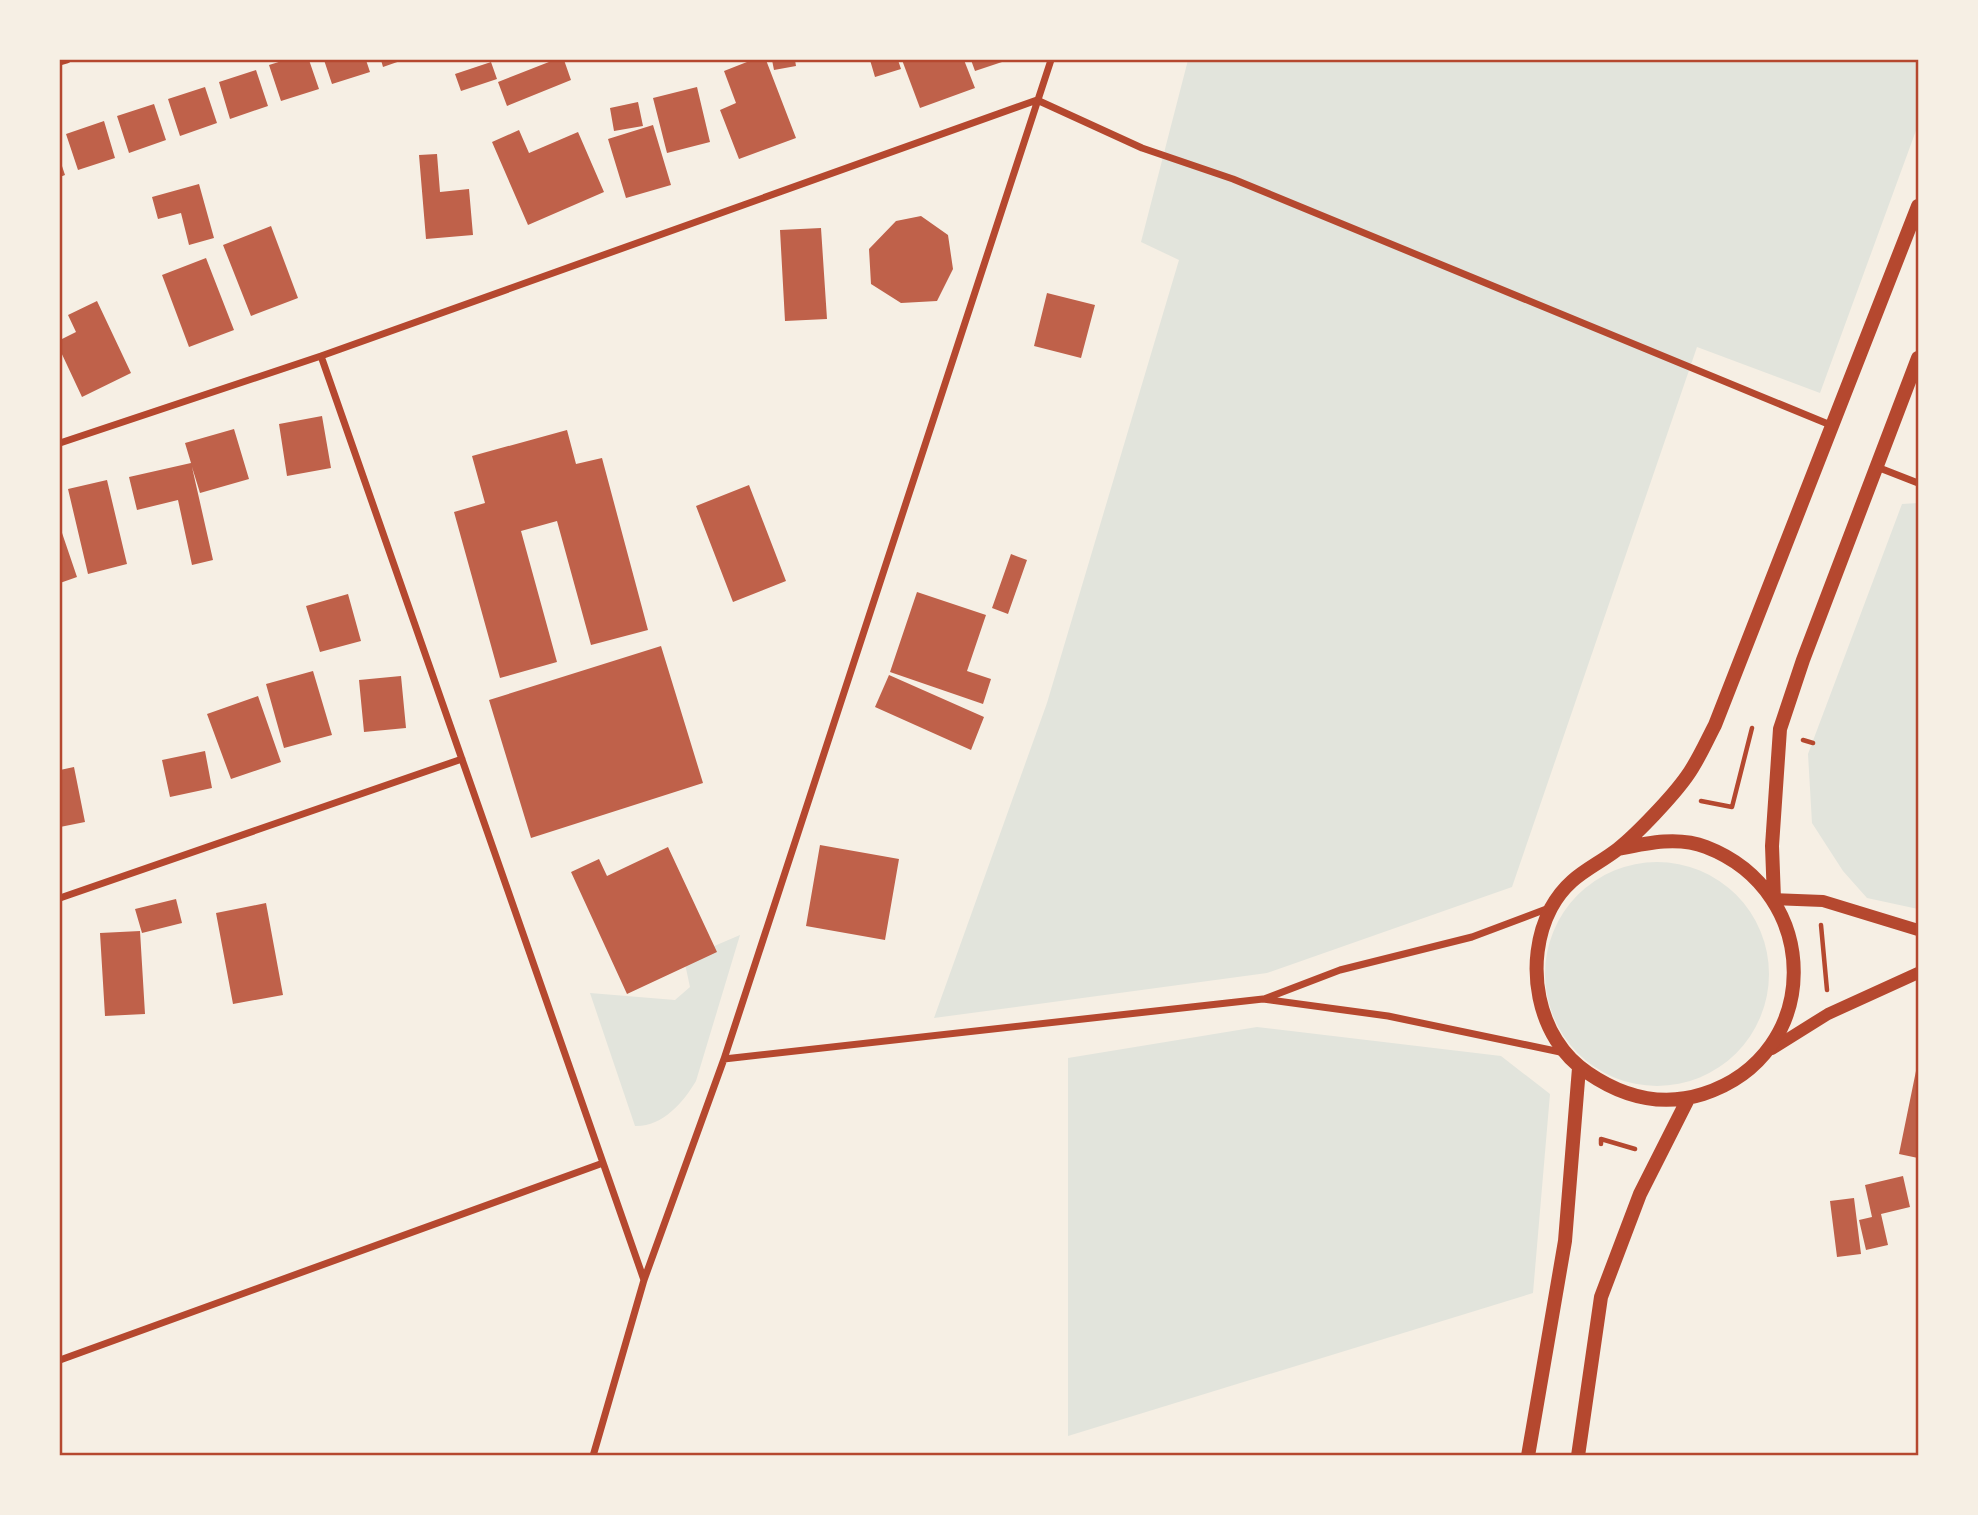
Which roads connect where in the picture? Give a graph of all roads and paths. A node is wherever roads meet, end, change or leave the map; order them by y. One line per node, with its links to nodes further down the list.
1 (67, 60): 3 (street)
2 (1051, 60): 4 (street)
3 (60, 62)
4 (1037, 100): 6 (street); 8 (street); 27 (street)
5 (1919, 206): 8 (main road)
6 (321, 356): 9 (street); 14 (street)
7 (1919, 358): 10 (main road)
8 (1834, 426): 15 (main road)
9 (60, 443)
10 (1877, 467): 11 (street); 12 (main road)
11 (1919, 483)
12 (1780, 734): 13 (path); 15 (path); 18 (main road)
13 (1813, 743)
14 (462, 759): 17 (street); 32 (street)
15 (1679, 785): 16 (main road)
16 (1618, 849): 18 (main road); 20 (main road)
17 (60, 898)
18 (1774, 899): 19 (street); 25 (main road)
19 (1832, 903): 21 (street); 24 (path)
20 (1552, 907): 23 (street); 26 (main road)
21 (1919, 930)
22 (1919, 973): 24 (street)
23 (1264, 999): 26 (street); 27 (street)
24 (1837, 1009): 25 (street)
25 (1772, 1049): 29 (main road)
26 (1565, 1054): 28 (main road)
27 (724, 1059): 33 (street)
28 (1579, 1068): 29 (main road); 36 (main road)
29 (1688, 1099): 31 (main road)
30 (1600, 1153): 31 (path)
31 (1660, 1155): 37 (main road)
32 (603, 1163): 33 (street); 34 (street)
33 (644, 1280): 35 (street)
34 (60, 1360)
35 (593, 1455)
36 (1528, 1455)
37 (1578, 1455)

